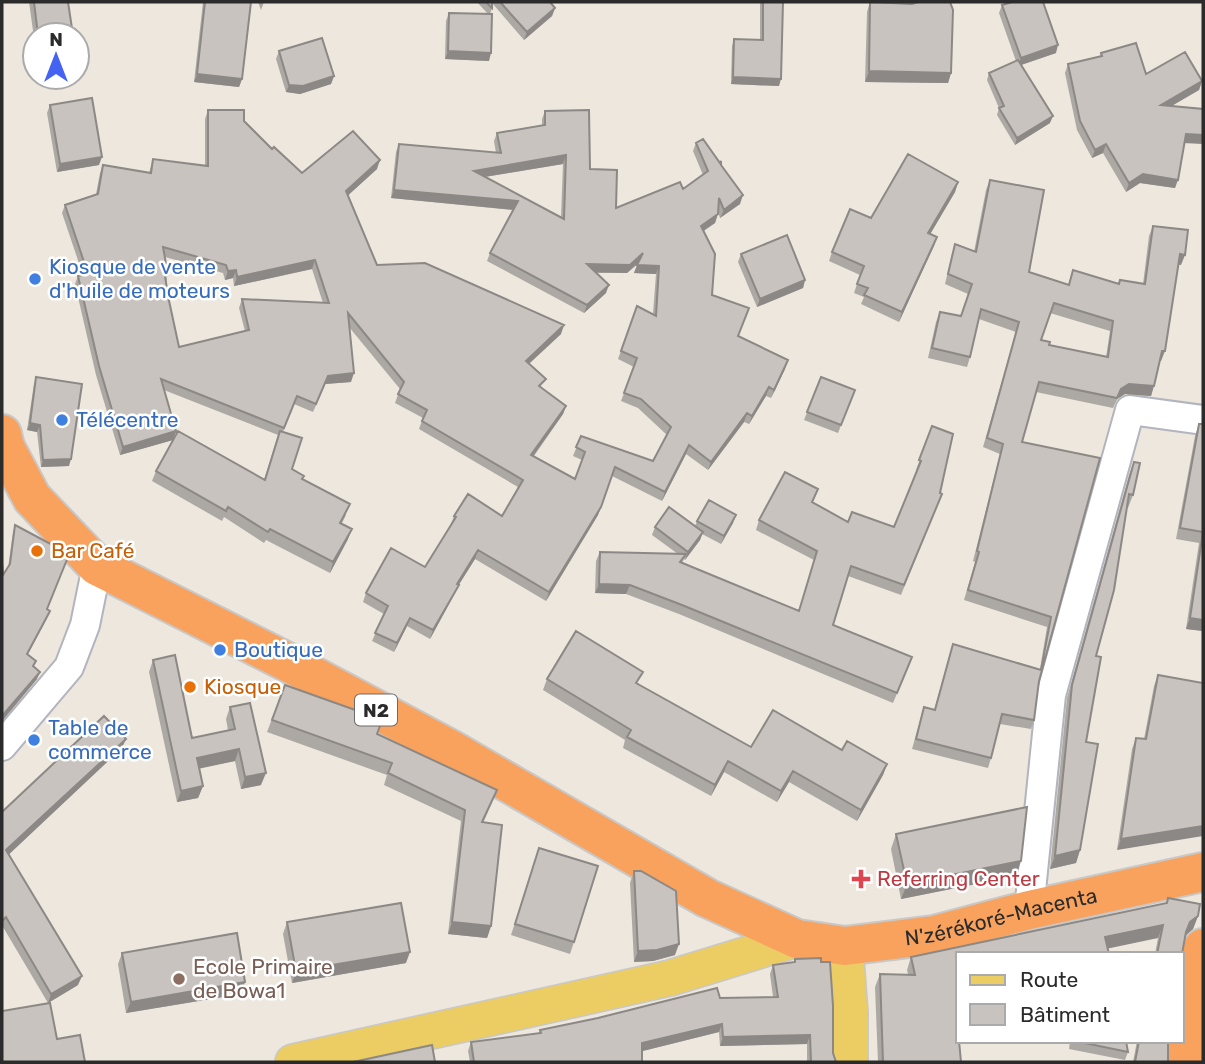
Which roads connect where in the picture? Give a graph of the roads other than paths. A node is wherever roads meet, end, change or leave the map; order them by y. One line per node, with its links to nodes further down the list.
1 (1203, 420): 6 (street)
2 (2, 434): 3 (highway, N2)
3 (97, 566): 4 (street); 7 (highway, N2)
4 (2, 746)
5 (1203, 872): 6 (highway, N'zérékoré-Macenta / N2)
6 (1029, 910): 8 (highway, N'zérékoré-Macenta / N2)
7 (797, 939): 8 (highway, N'zérékoré-Macenta / N2); 10 (main road)
8 (845, 946): 11 (main road)
9 (1203, 948): 12 (highway)
10 (293, 1062)
11 (850, 1062)
12 (1184, 1062)

